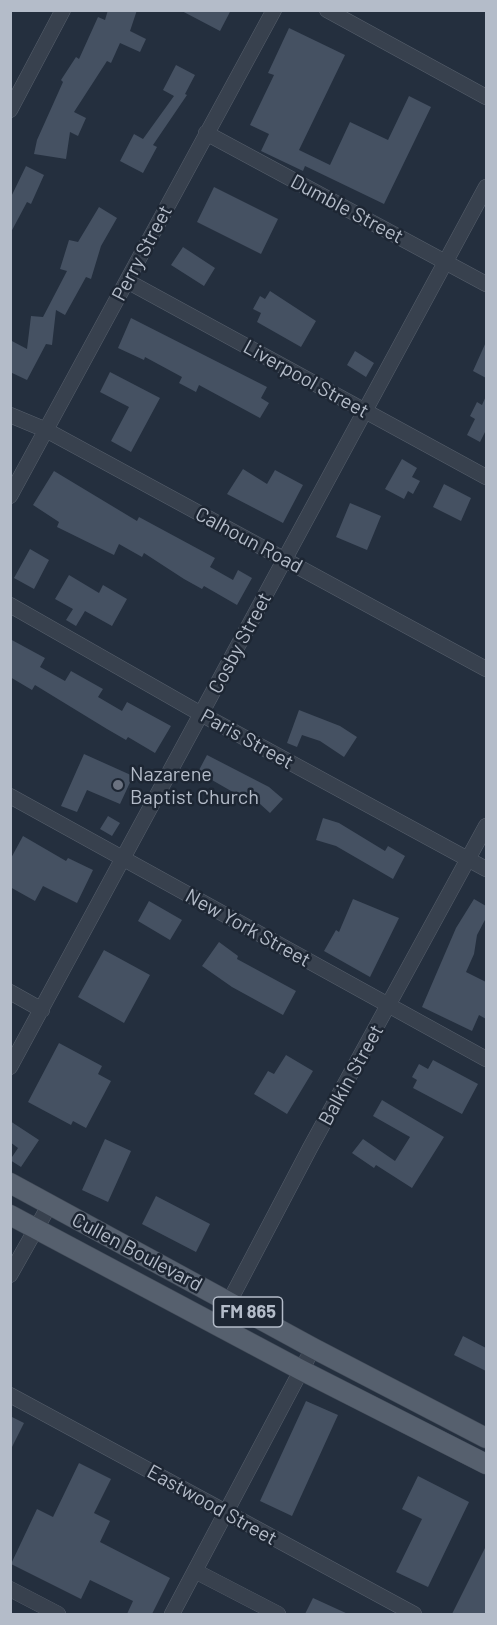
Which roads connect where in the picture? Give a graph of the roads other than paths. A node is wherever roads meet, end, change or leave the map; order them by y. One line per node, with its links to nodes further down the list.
1 (63, 10): 5 (street)
2 (274, 10): 6 (street, Perry Street)
3 (327, 10): 4 (street)
4 (486, 97)
5 (10, 110)
6 (206, 134): 8 (street, Dumble Street); 9 (street, Perry Street)
7 (486, 187): 8 (street, Cosby Street)
8 (446, 262): 10 (street, Dumble Street); 11 (street, Cosby Street)
9 (127, 281): 11 (street, Liverpool Street); 13 (street, Perry Street)
10 (486, 284)
11 (365, 411): 14 (street, Liverpool Street); 16 (street, Cosby Street)
12 (10, 415): 13 (street, Calhoun Road)
13 (46, 430): 15 (street, Perry Street); 16 (street, Calhoun Road)
14 (486, 477)
15 (10, 496)
16 (285, 559): 18 (street, Calhoun Road); 19 (street, Cosby Street)
17 (10, 605): 19 (street, Paris Street)
18 (486, 669)
19 (201, 714): 22 (street, Cosby Street); 23 (street, Paris Street)
20 (10, 796): 22 (street, New York Street)
21 (486, 826): 23 (street, Balkin Street)
22 (123, 859): 26 (street, New York Street); 27 (street, Cosby Street)
23 (469, 859): 24 (street, Paris Street); 26 (street, Balkin Street)
24 (486, 869)
25 (10, 992): 27 (street)
26 (390, 1006): 28 (street, New York Street); 35 (street, Balkin Street)
27 (42, 1010): 29 (street, Cosby Street)
28 (486, 1059)
29 (10, 1067)
30 (10, 1183): 31 (main road, Cullen Boulevard / FM 865)
31 (50, 1204): 33 (street); 35 (main road, Cullen Boulevard / FM 865)
32 (10, 1215): 33 (main road, Cullen Boulevard / FM 865)
33 (36, 1229): 34 (street); 36 (main road, Cullen Boulevard / FM 865)
34 (10, 1275)
35 (229, 1301): 36 (street, Balkin Street); 37 (main road, Cullen Boulevard / FM 865)
36 (217, 1325): 38 (main road, Cullen Boulevard / FM 865)
37 (313, 1348): 38 (street); 40 (main road, Cullen Boulevard / FM 865)
38 (301, 1370): 41 (main road, Cullen Boulevard / FM 865); 42 (street)
39 (10, 1395): 42 (street, Eastwood Street)
40 (486, 1438)
41 (485, 1459)
42 (226, 1512): 43 (street); 48 (street, Eastwood Street)
43 (195, 1571): 46 (street); 47 (street)
44 (10, 1589): 45 (street)
45 (58, 1614)
46 (172, 1614)
47 (278, 1614)
48 (414, 1614)

